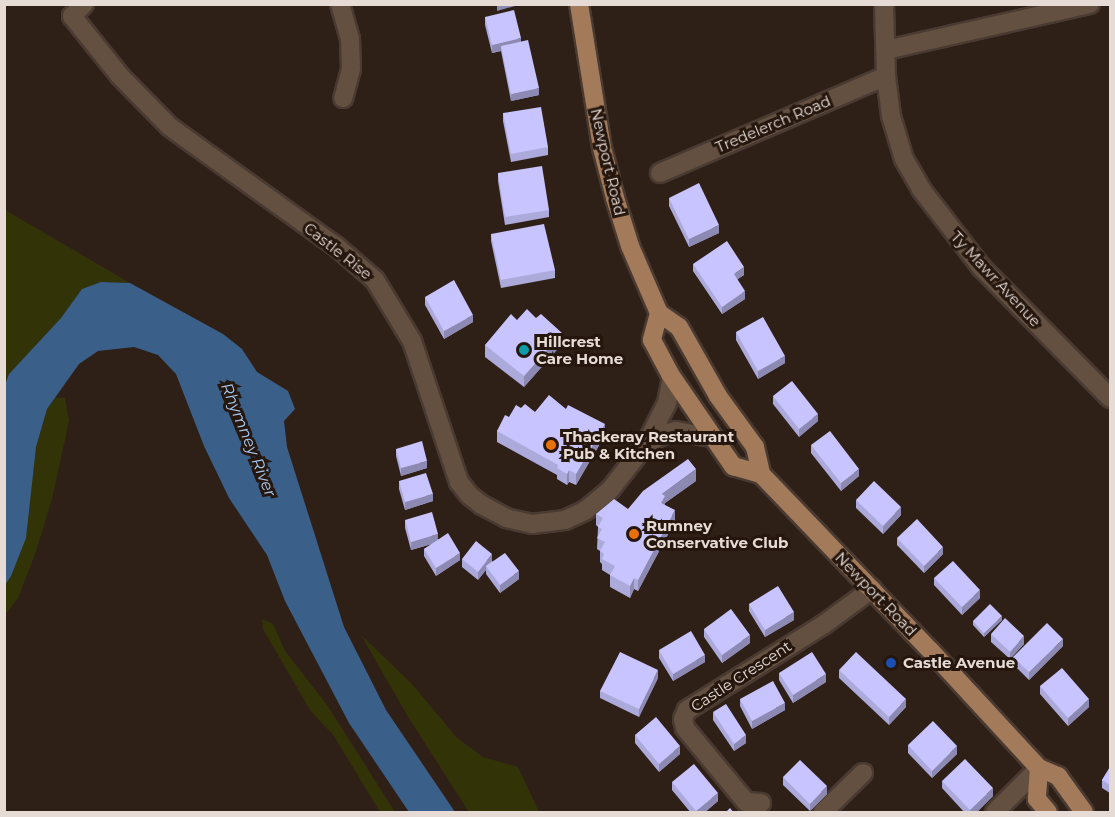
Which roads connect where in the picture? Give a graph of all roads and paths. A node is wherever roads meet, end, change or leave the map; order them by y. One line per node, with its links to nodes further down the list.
1 (340, 4): 8 (street)
2 (579, 4): 10 (main road, Newport Road)
3 (884, 4): 6 (street, Ty Mawr Avenue)
4 (1089, 4): 6 (street)
5 (73, 8): 14 (street, Castle Rise)
6 (885, 50): 7 (street, Ty Mawr Avenue)
7 (886, 76): 9 (street, Tredelerch Road); 12 (street, Ty Mawr Avenue)
8 (343, 98)
9 (660, 173)
10 (659, 313): 11 (main road, Newport Road); 15 (main road, Newport Road)
11 (672, 377): 13 (main road, Newport Road); 14 (street, Castle Rise)
12 (1110, 398)
13 (711, 437): 14 (street, Castle Rise); 15 (main road, Newport Road)
14 (646, 444)
15 (761, 474): 16 (main road, Newport Road)
16 (872, 589): 17 (main road, Newport Road); 19 (street, Castle Crescent)
17 (1039, 768): 21 (street); 22 (main road); 23 (main road, Newport Road)
18 (863, 773): 20 (street)
19 (761, 803)
20 (823, 813)
21 (995, 813)
22 (1048, 813)
23 (1084, 813)

